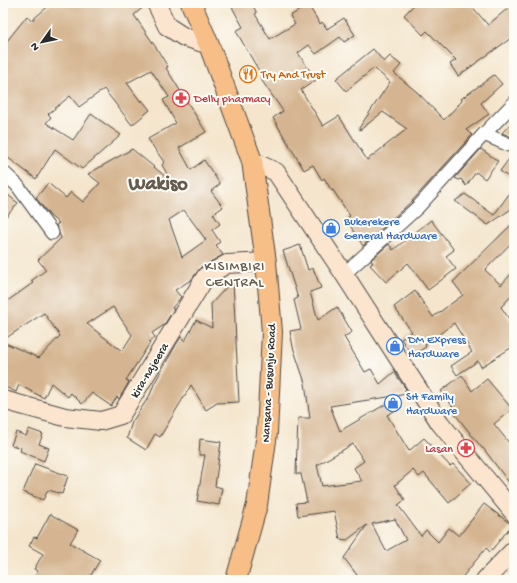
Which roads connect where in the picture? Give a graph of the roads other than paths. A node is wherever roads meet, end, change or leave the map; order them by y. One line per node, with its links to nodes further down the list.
1 (156, 3): 3 (street)
2 (191, 3): 3 (main road, Nansana - Busunju Road)
3 (209, 45): 7 (main road, Nansana - Busunju Road)
4 (514, 103): 5 (street)
5 (484, 134): 6 (street); 11 (street)
6 (514, 147)
7 (252, 162): 10 (main road, Nansana - Busunju Road); 11 (street)
8 (3, 172): 9 (street)
9 (52, 233)
10 (266, 262): 12 (street, kira-najeera); 15 (main road, Nansana - Busunju Road)
11 (344, 274): 13 (street)
12 (3, 400)
13 (514, 513)
14 (514, 550): 16 (street)
15 (236, 580)
16 (485, 580)

